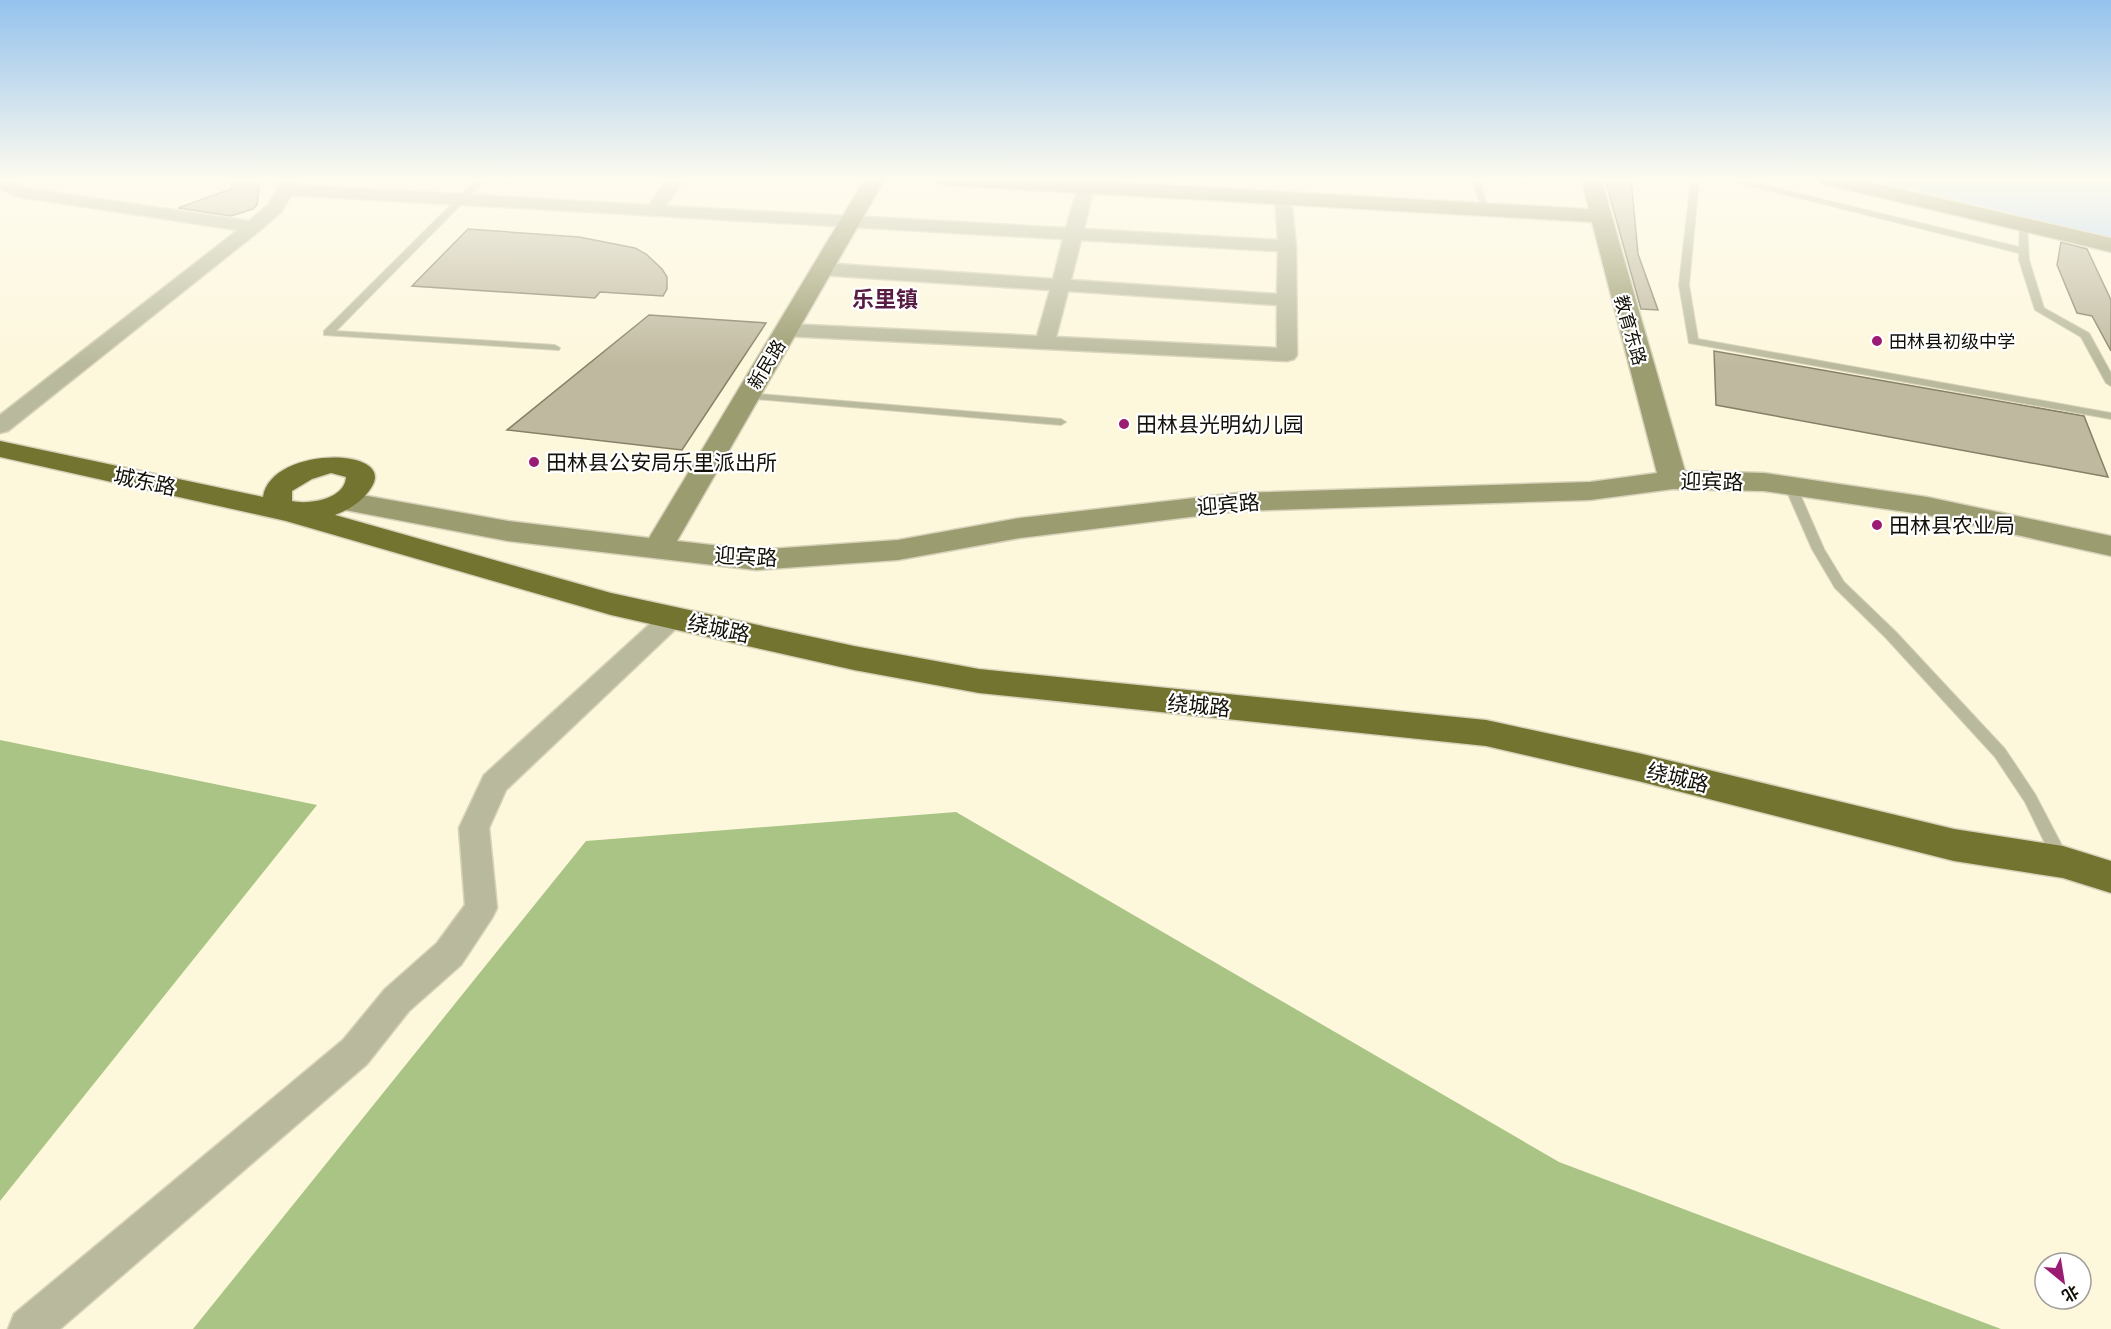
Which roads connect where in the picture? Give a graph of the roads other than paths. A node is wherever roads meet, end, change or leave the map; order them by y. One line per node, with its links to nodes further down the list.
1 (235, 241): 25 (street)
2 (421, 241): 20 (lane)
3 (838, 241): 15 (street, 新民路)
4 (1070, 241): 16 (street)
5 (1198, 241): 13 (street)
6 (1287, 241): 13 (street)
7 (1607, 241): 27 (street, 教育东路)
8 (1689, 241): 23 (lane)
9 (1983, 241): 14 (lane)
10 (2024, 241): 14 (lane)
11 (2095, 241): 12 (street)
12 (2111, 245)
13 (1287, 246): 17 (street)
14 (2024, 251): 21 (lane)
15 (822, 269): 16 (street); 18 (street, 新民路)
16 (1060, 284): 17 (street); 19 (street)
17 (1287, 300): 19 (street)
18 (786, 330): 19 (street); 22 (street, 新民路)
19 (1045, 343)
20 (555, 348)
21 (2111, 383)
22 (747, 396): 24 (lane); 32 (street, 新民路)
23 (2111, 416)
24 (1061, 422)
25 (0, 426)
26 (0, 449): 30 (highway, 城东路)
27 (1673, 480): 28 (street, 迎宾路); 32 (street, 迎宾路)
28 (1790, 485): 31 (street, 迎宾路); 34 (lane)
29 (345, 501): 30 (highway); 30 (highway); 32 (street, 迎宾路)
30 (290, 512): 33 (highway, 绕城路)
31 (2111, 546)
32 (658, 548)
33 (672, 618): 34 (highway, 绕城路); 36 (street)
34 (2062, 862): 35 (highway, 绕城路)
35 (2111, 878)
36 (29, 1329)

